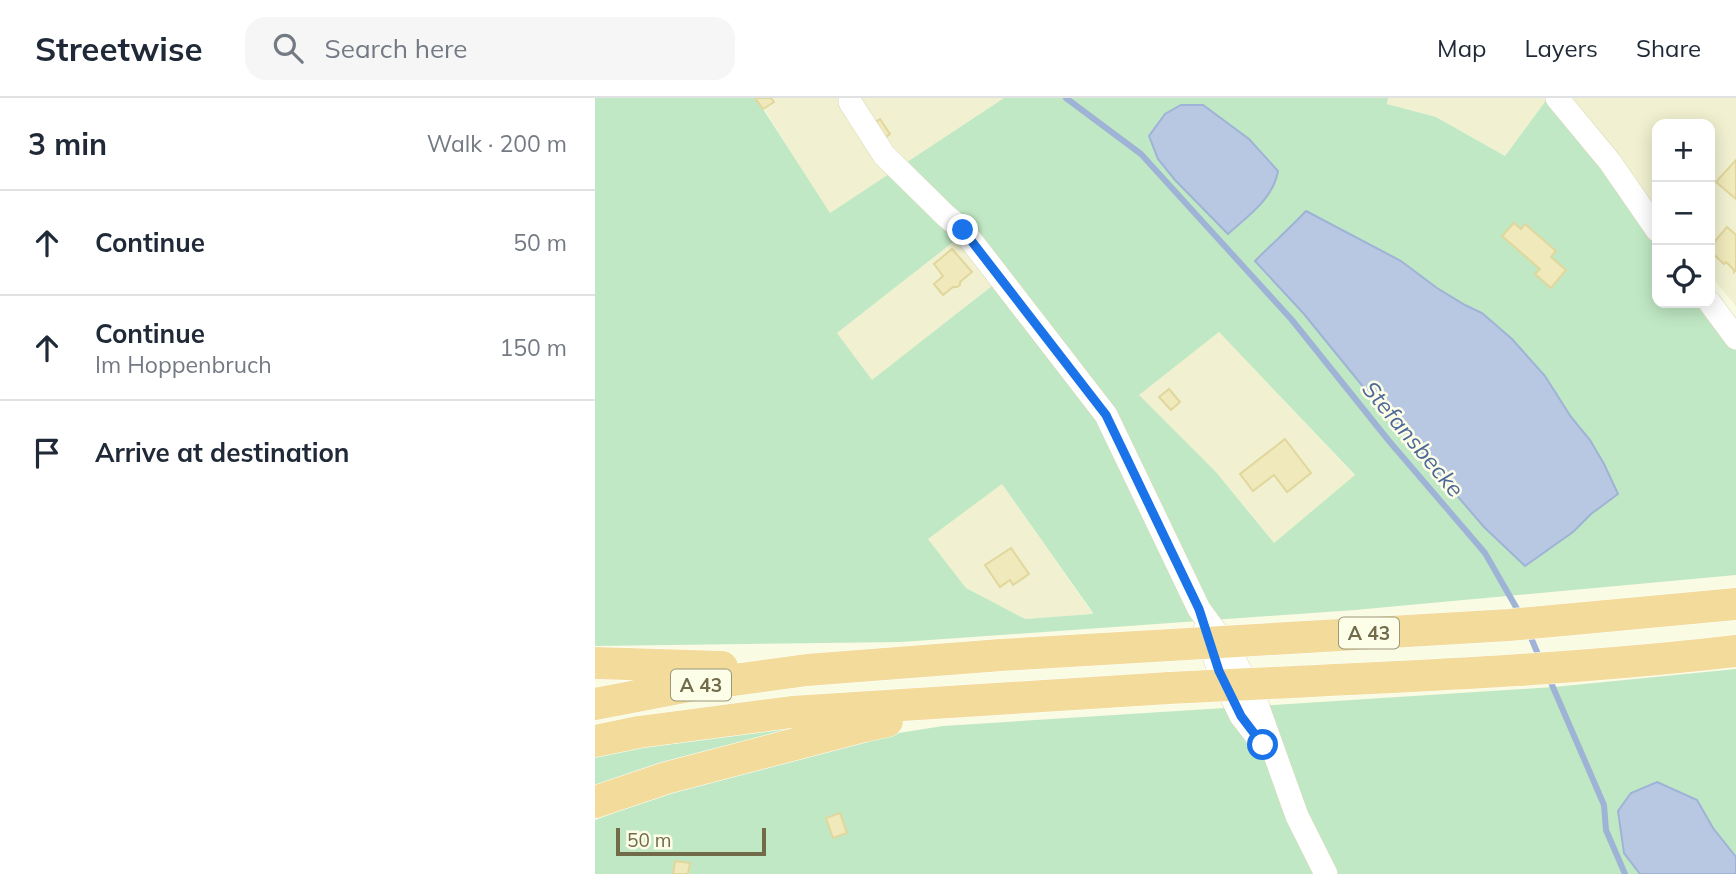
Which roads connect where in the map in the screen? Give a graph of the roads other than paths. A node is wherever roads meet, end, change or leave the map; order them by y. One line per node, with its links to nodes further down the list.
1 (1557, 98): 3 (street)
2 (850, 102): 14 (street)
3 (1652, 223)
4 (1714, 308): 5 (street)
5 (1736, 338)
6 (1736, 604): 9 (highway, A 43, bridge)
7 (1736, 651): 10 (highway, A 43, bridge)
8 (595, 663): 9 (highway)
9 (807, 670): 11 (highway, A 43)
10 (1005, 698): 12 (highway, A 43); 13 (highway)
11 (595, 704)
12 (595, 741)
13 (595, 802)
14 (1326, 874)

